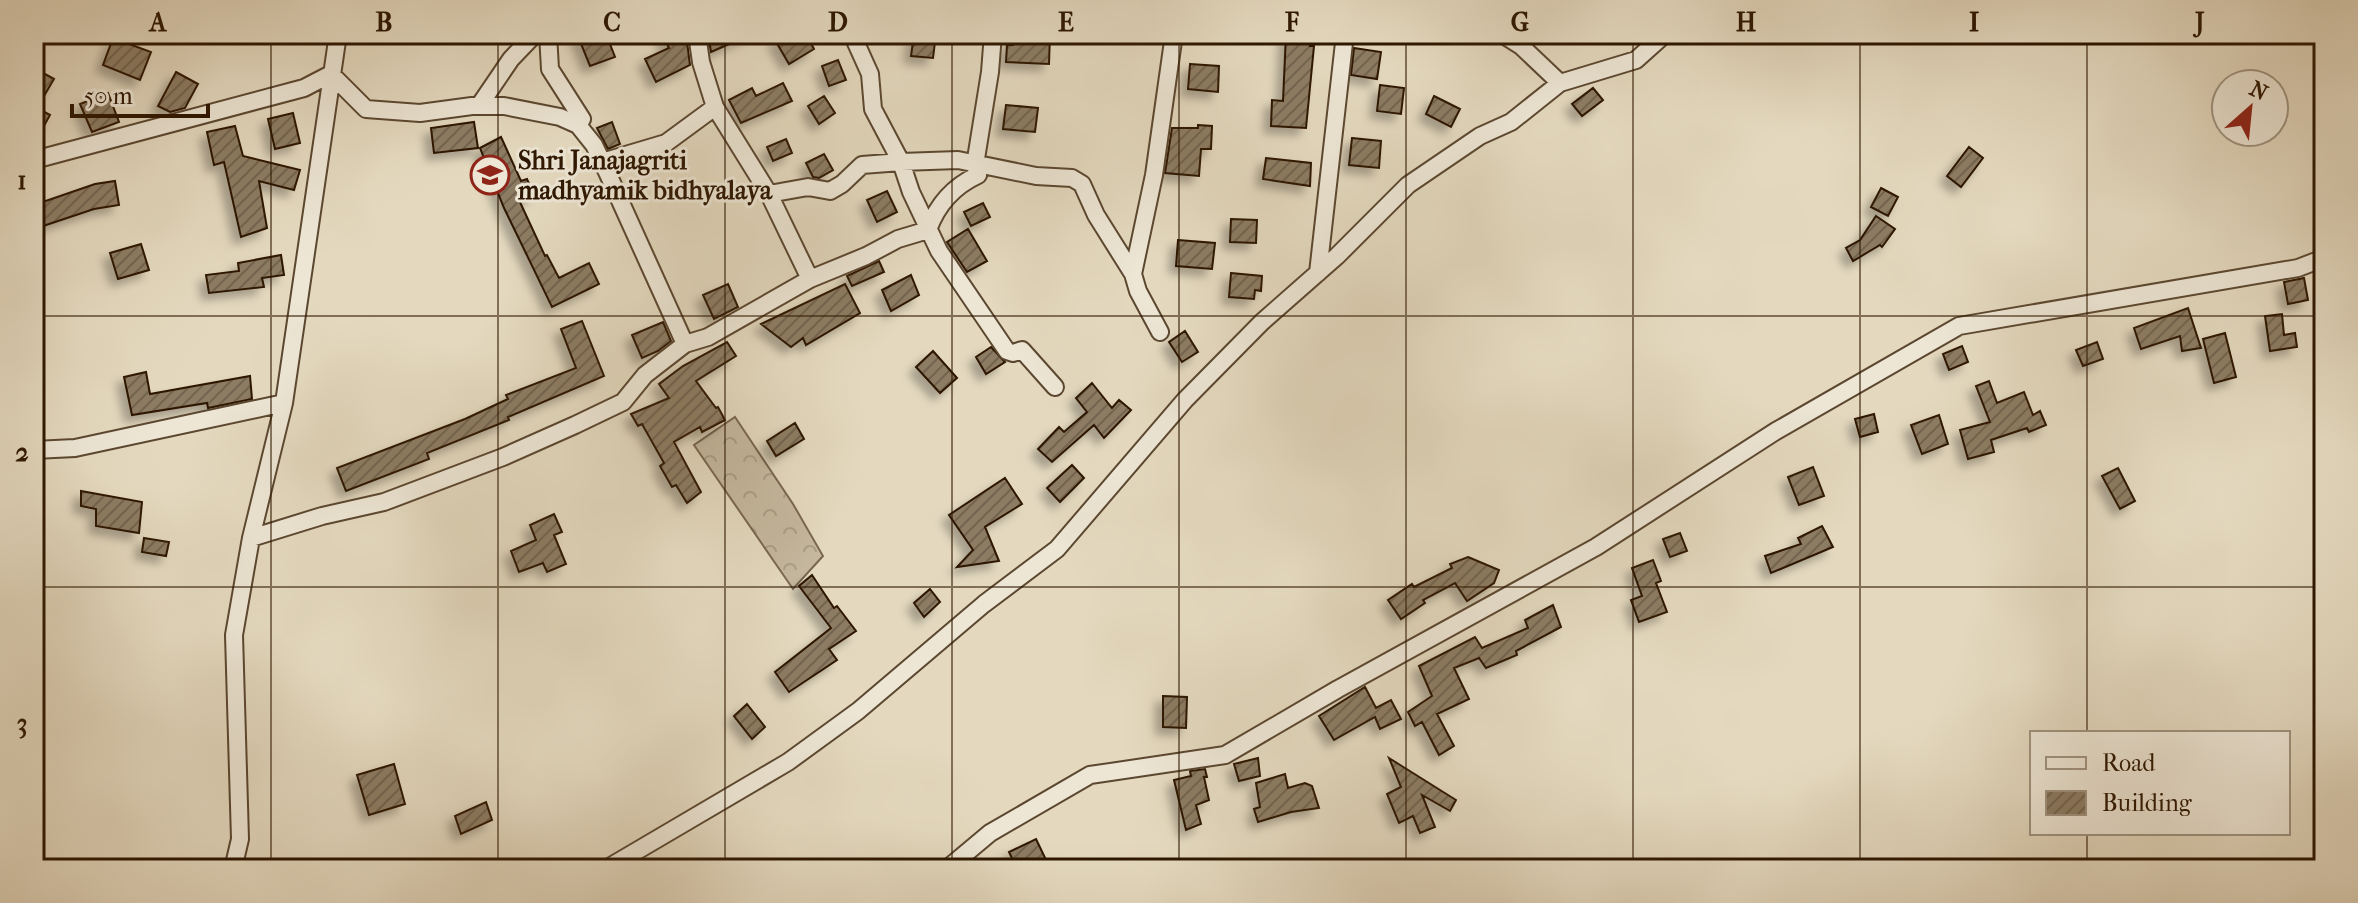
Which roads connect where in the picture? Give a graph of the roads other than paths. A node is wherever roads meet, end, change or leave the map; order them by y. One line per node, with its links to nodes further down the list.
1 (338, 34): 11 (street)
2 (535, 34): 13 (street)
3 (548, 34): 15 (street)
4 (697, 34): 14 (street)
5 (852, 34): 18 (street)
6 (993, 34): 19 (street)
7 (1174, 34): 24 (street)
8 (1345, 34): 23 (street)
9 (1502, 34): 12 (street)
10 (1665, 34): 12 (street)
11 (331, 74): 13 (street); 16 (street); 29 (street)
12 (1560, 83): 23 (street)
13 (479, 106): 15 (street)
14 (715, 107): 17 (street); 20 (street)
15 (578, 125): 17 (street)
16 (34, 160)
17 (602, 162): 27 (street)
18 (901, 162): 19 (street); 20 (street); 21 (street)
19 (975, 165): 21 (street); 24 (street)
20 (769, 194): 25 (street)
21 (928, 230): 25 (street); 28 (street)
22 (2324, 258): 34 (street)
23 (1318, 273): 33 (street)
24 (1133, 274): 26 (street)
25 (810, 279): 27 (street)
26 (1160, 332)
27 (685, 344): 31 (street)
28 (1055, 387)
29 (284, 403): 30 (street); 31 (street)
30 (34, 450)
31 (251, 538): 32 (street)
32 (233, 869)
33 (606, 869)
34 (947, 869)

